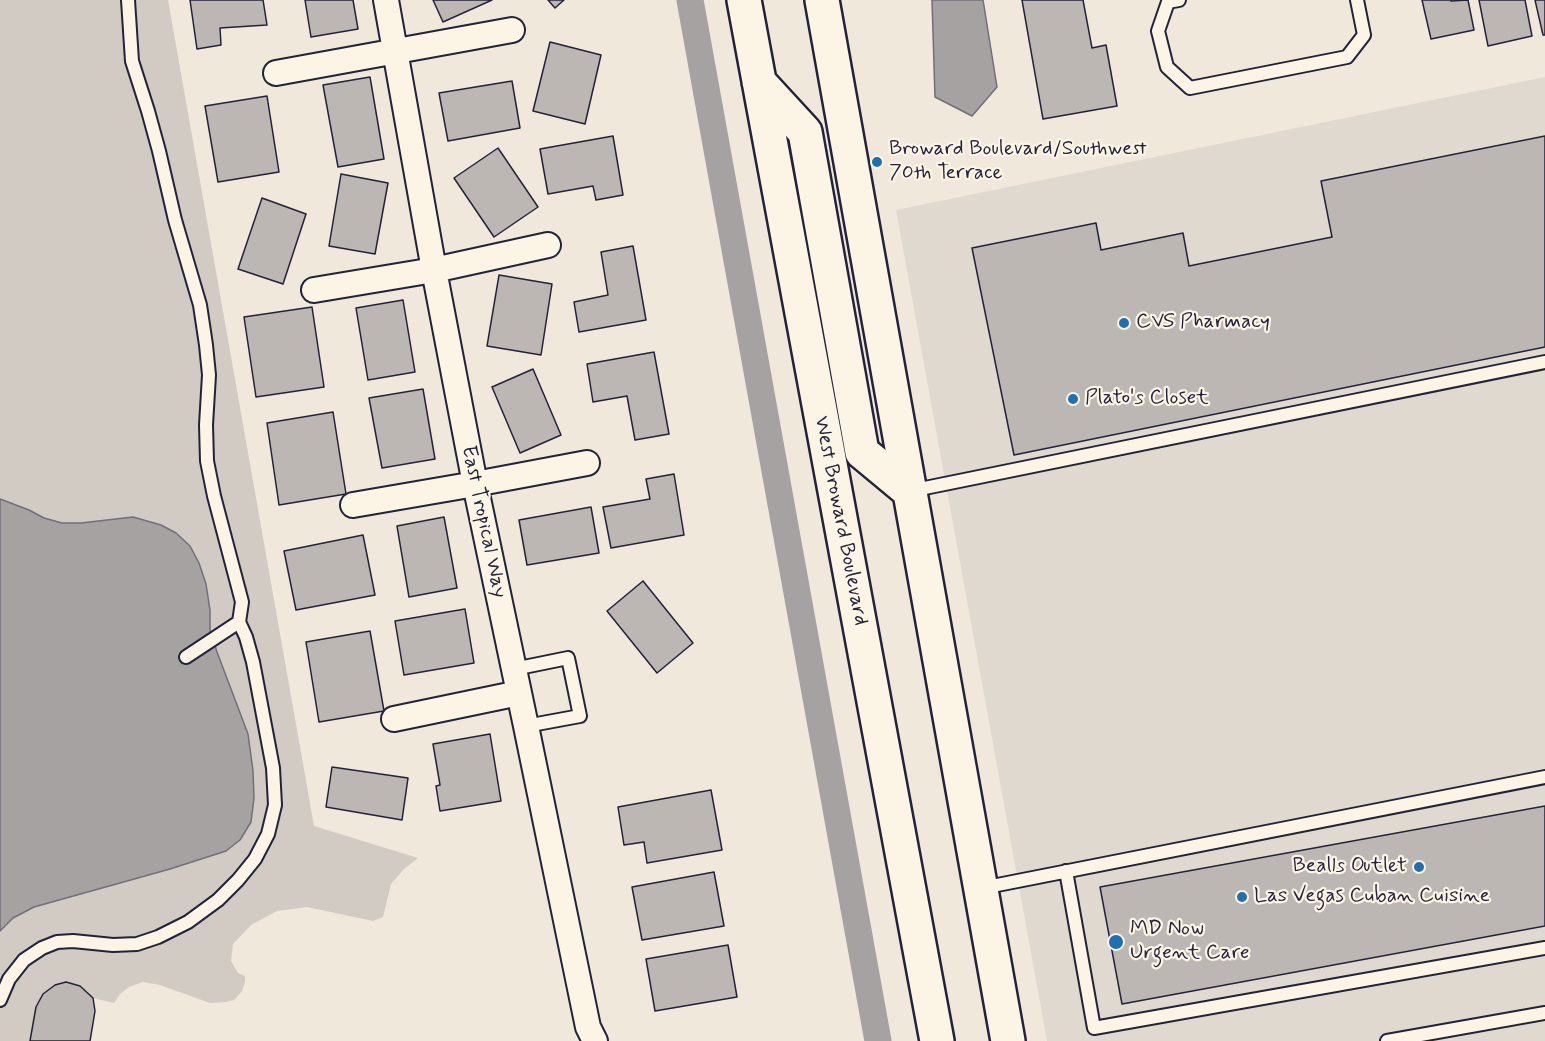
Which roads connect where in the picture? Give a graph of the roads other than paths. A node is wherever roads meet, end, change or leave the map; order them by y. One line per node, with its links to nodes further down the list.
1 (128, 0): 19 (lane)
2 (386, 0): 8 (street, East Tropical Way)
3 (744, 0): 10 (main road, West Broward Boulevard)
4 (822, 0): 17 (main road)
5 (1179, 0): 6 (lane)
6 (1357, 0)
7 (512, 30): 8 (street)
8 (395, 51): 9 (street); 12 (street, East Tropical Way)
9 (276, 73)
10 (759, 82): 17 (main road); 32 (main road, West Broward Boulevard)
11 (548, 245): 12 (street)
12 (434, 270): 13 (street); 16 (street, East Tropical Way)
13 (314, 290)
14 (1545, 362): 17 (lane)
15 (587, 464): 16 (street)
16 (475, 484): 18 (street); 21 (street, East Tropical Way)
17 (909, 491): 27 (main road)
18 (354, 505)
19 (239, 622): 20 (lane); 29 (lane)
20 (186, 657)
21 (514, 669): 22 (street, East Tropical Way); 24 (lane)
22 (519, 693): 23 (street); 24 (street, East Tropical Way)
23 (394, 719)
24 (526, 726): 31 (street, East Tropical Way)
25 (1545, 777): 26 (lane)
26 (1066, 871): 27 (lane); 28 (lane)
27 (981, 888): 33 (main road)
28 (1545, 948)
29 (0, 1000)
30 (1545, 1012): 34 (lane)
31 (595, 1041)
32 (937, 1041)
33 (1008, 1041)
34 (1387, 1041)

